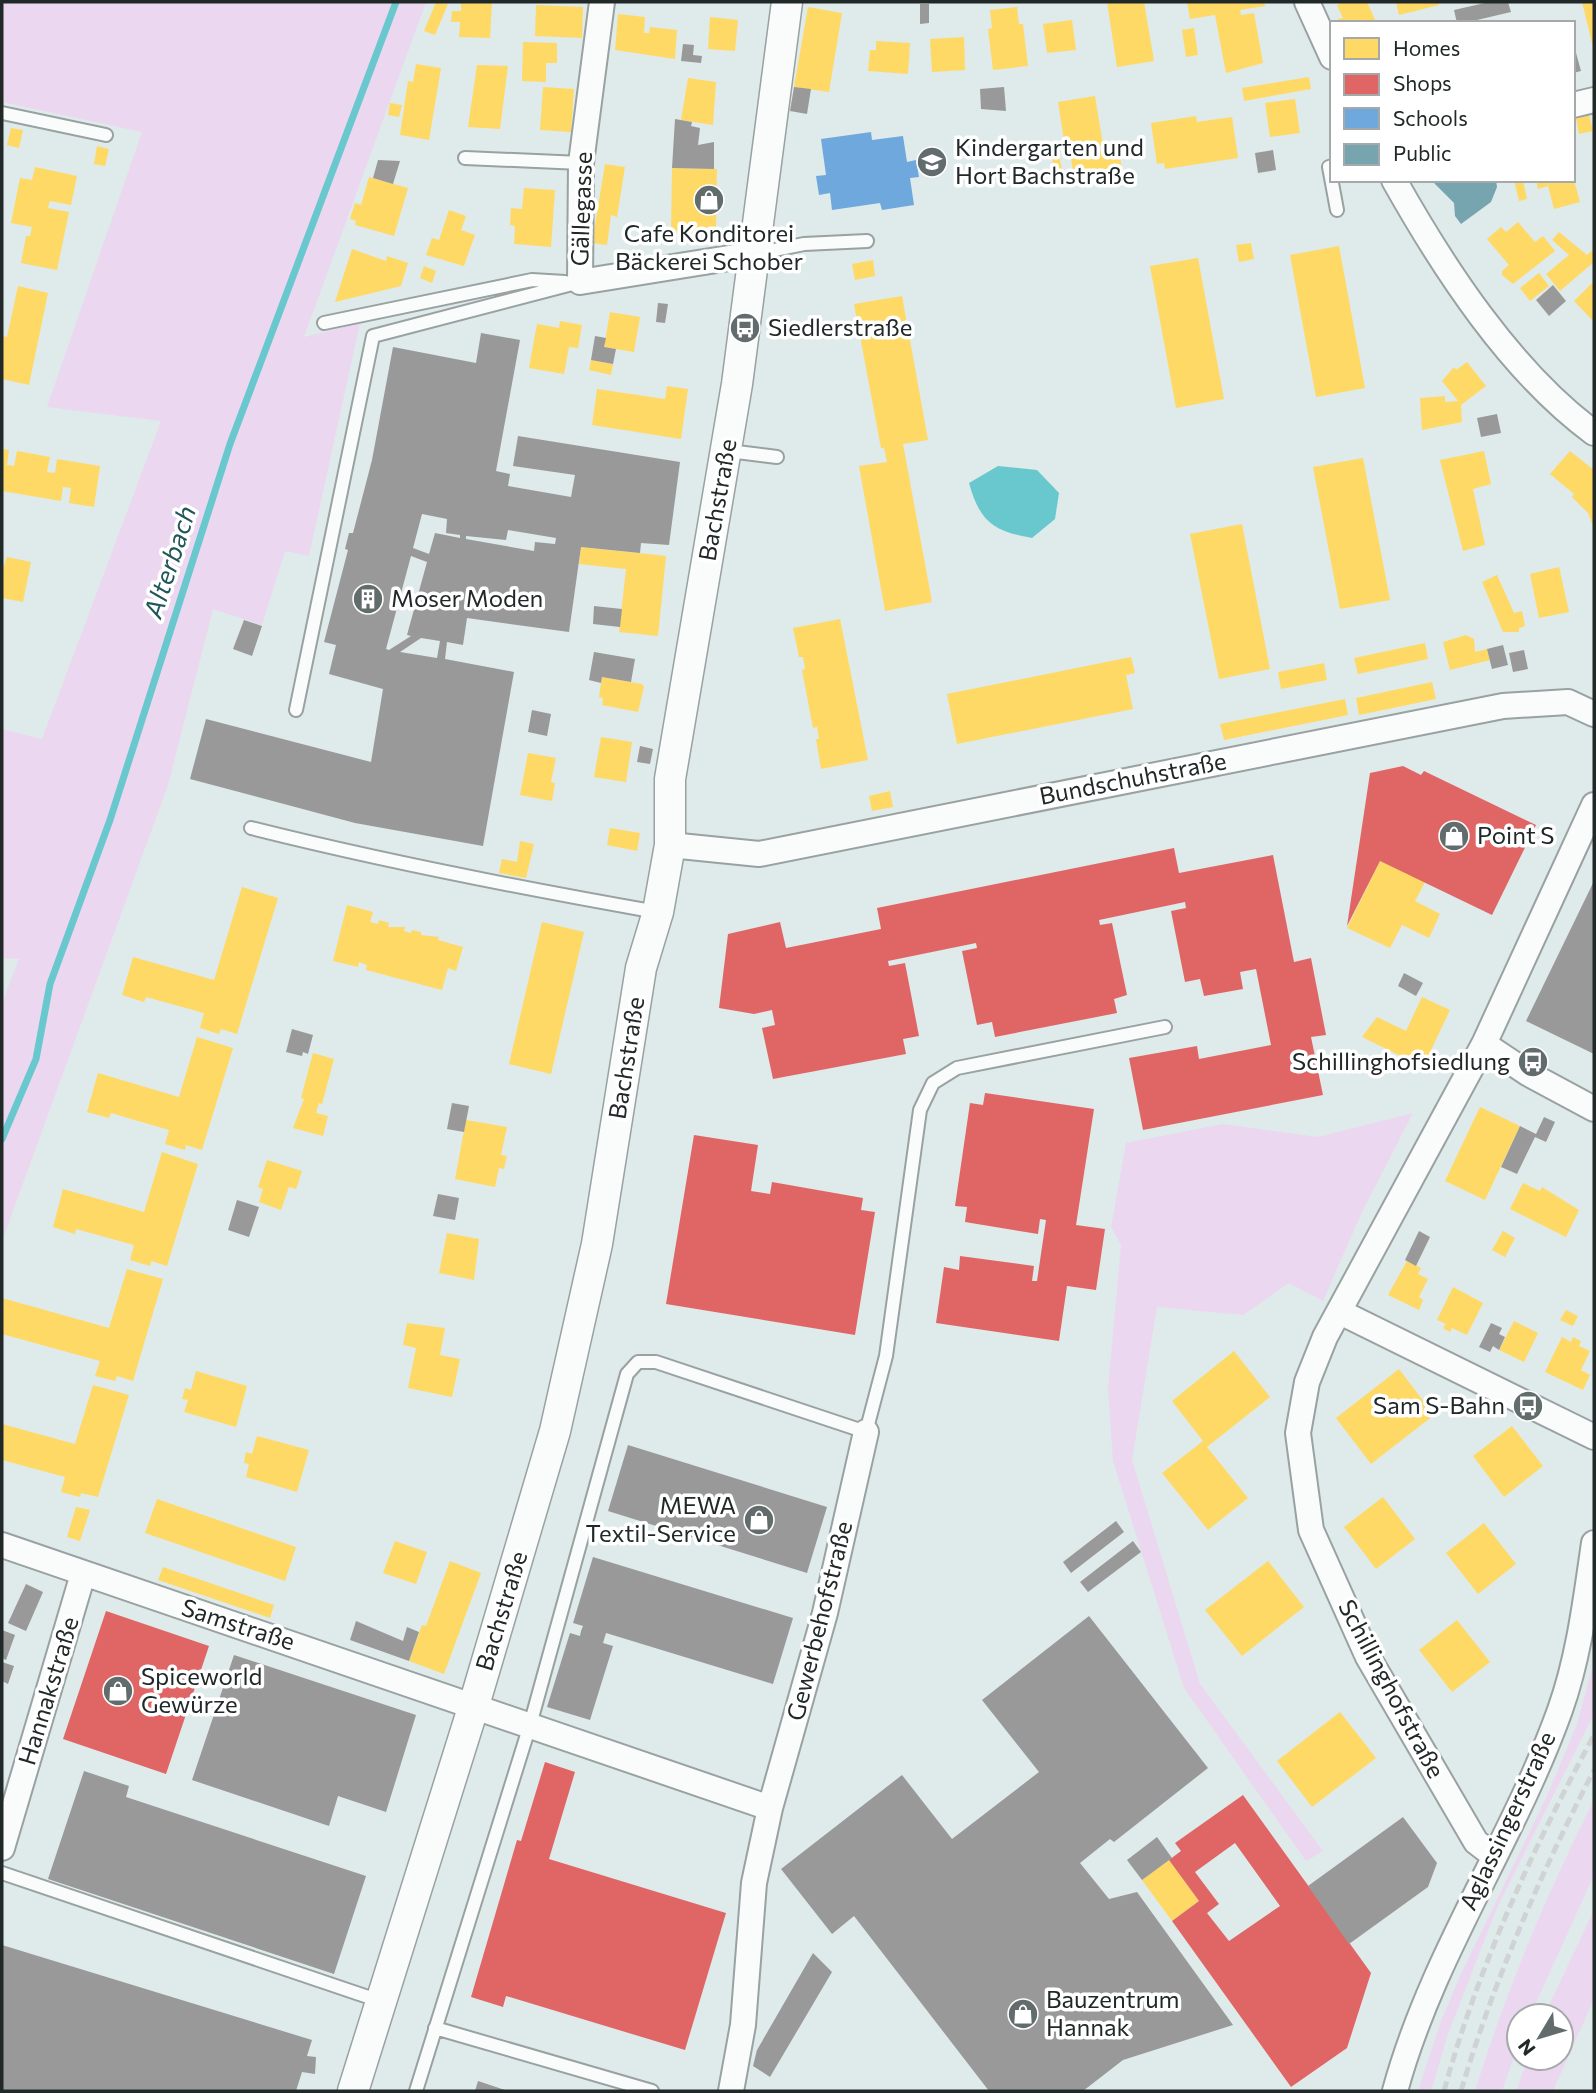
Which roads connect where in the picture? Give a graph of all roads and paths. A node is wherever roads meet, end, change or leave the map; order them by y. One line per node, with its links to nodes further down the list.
1 (602, 2): 10 (street, Gällegasse)
2 (787, 2): 15 (street, Bachstraße)
3 (1307, 2): 4 (street)
4 (1330, 53)
5 (1594, 100): 6 (street)
6 (1575, 105)
7 (2, 113): 8 (lane)
8 (106, 135)
9 (465, 158): 10 (lane)
10 (581, 163): 16 (street, Gällegasse)
11 (1332, 182): 13 (lane)
12 (1395, 182): 18 (street)
13 (1337, 210)
14 (867, 241): 15 (lane)
15 (754, 254): 16 (street, Gällegasse); 19 (street, Bachstraße)
16 (580, 282): 17 (lane); 21 (lane)
17 (324, 323)
18 (1594, 433)
19 (726, 456): 20 (lane); 25 (street, Bachstraße)
20 (777, 457)
21 (296, 710)
22 (1594, 714): 25 (street, Bundschuhstraße)
23 (1594, 805): 28 (street, Schillinghofstraße)
24 (251, 828): 26 (lane)
25 (670, 845): 26 (street, Bachstraße)
26 (658, 912): 36 (street, Bachstraße)
27 (1165, 1027): 31 (lane)
28 (1484, 1044): 29 (street); 30 (street, Schillinghofstraße)
29 (1594, 1109)
30 (1340, 1312): 32 (street); 40 (street, Schillinghofstraße)
31 (866, 1432): 37 (lane); 38 (street, Gewerbehofstraße)
32 (1594, 1437)
33 (1594, 1543): 40 (street, Aglassingerstraße)
34 (2, 1545): 35 (street, Samstraße)
35 (83, 1574): 36 (street, Samstraße); 39 (street, Hannakstraße)
36 (474, 1705): 37 (street); 42 (street, Bachstraße)
37 (530, 1726): 38 (street); 43 (lane)
38 (770, 1808): 47 (street, Gewerbehofstraße)
39 (2, 1848)
40 (1493, 1855): 48 (street, Aglassingerstraße)
41 (2, 1873): 42 (lane)
42 (381, 2001): 44 (street, Bachstraße)
43 (435, 2028): 45 (lane); 46 (lane)
44 (353, 2091)
45 (416, 2091)
46 (652, 2091)
47 (731, 2091)
48 (1395, 2091)

